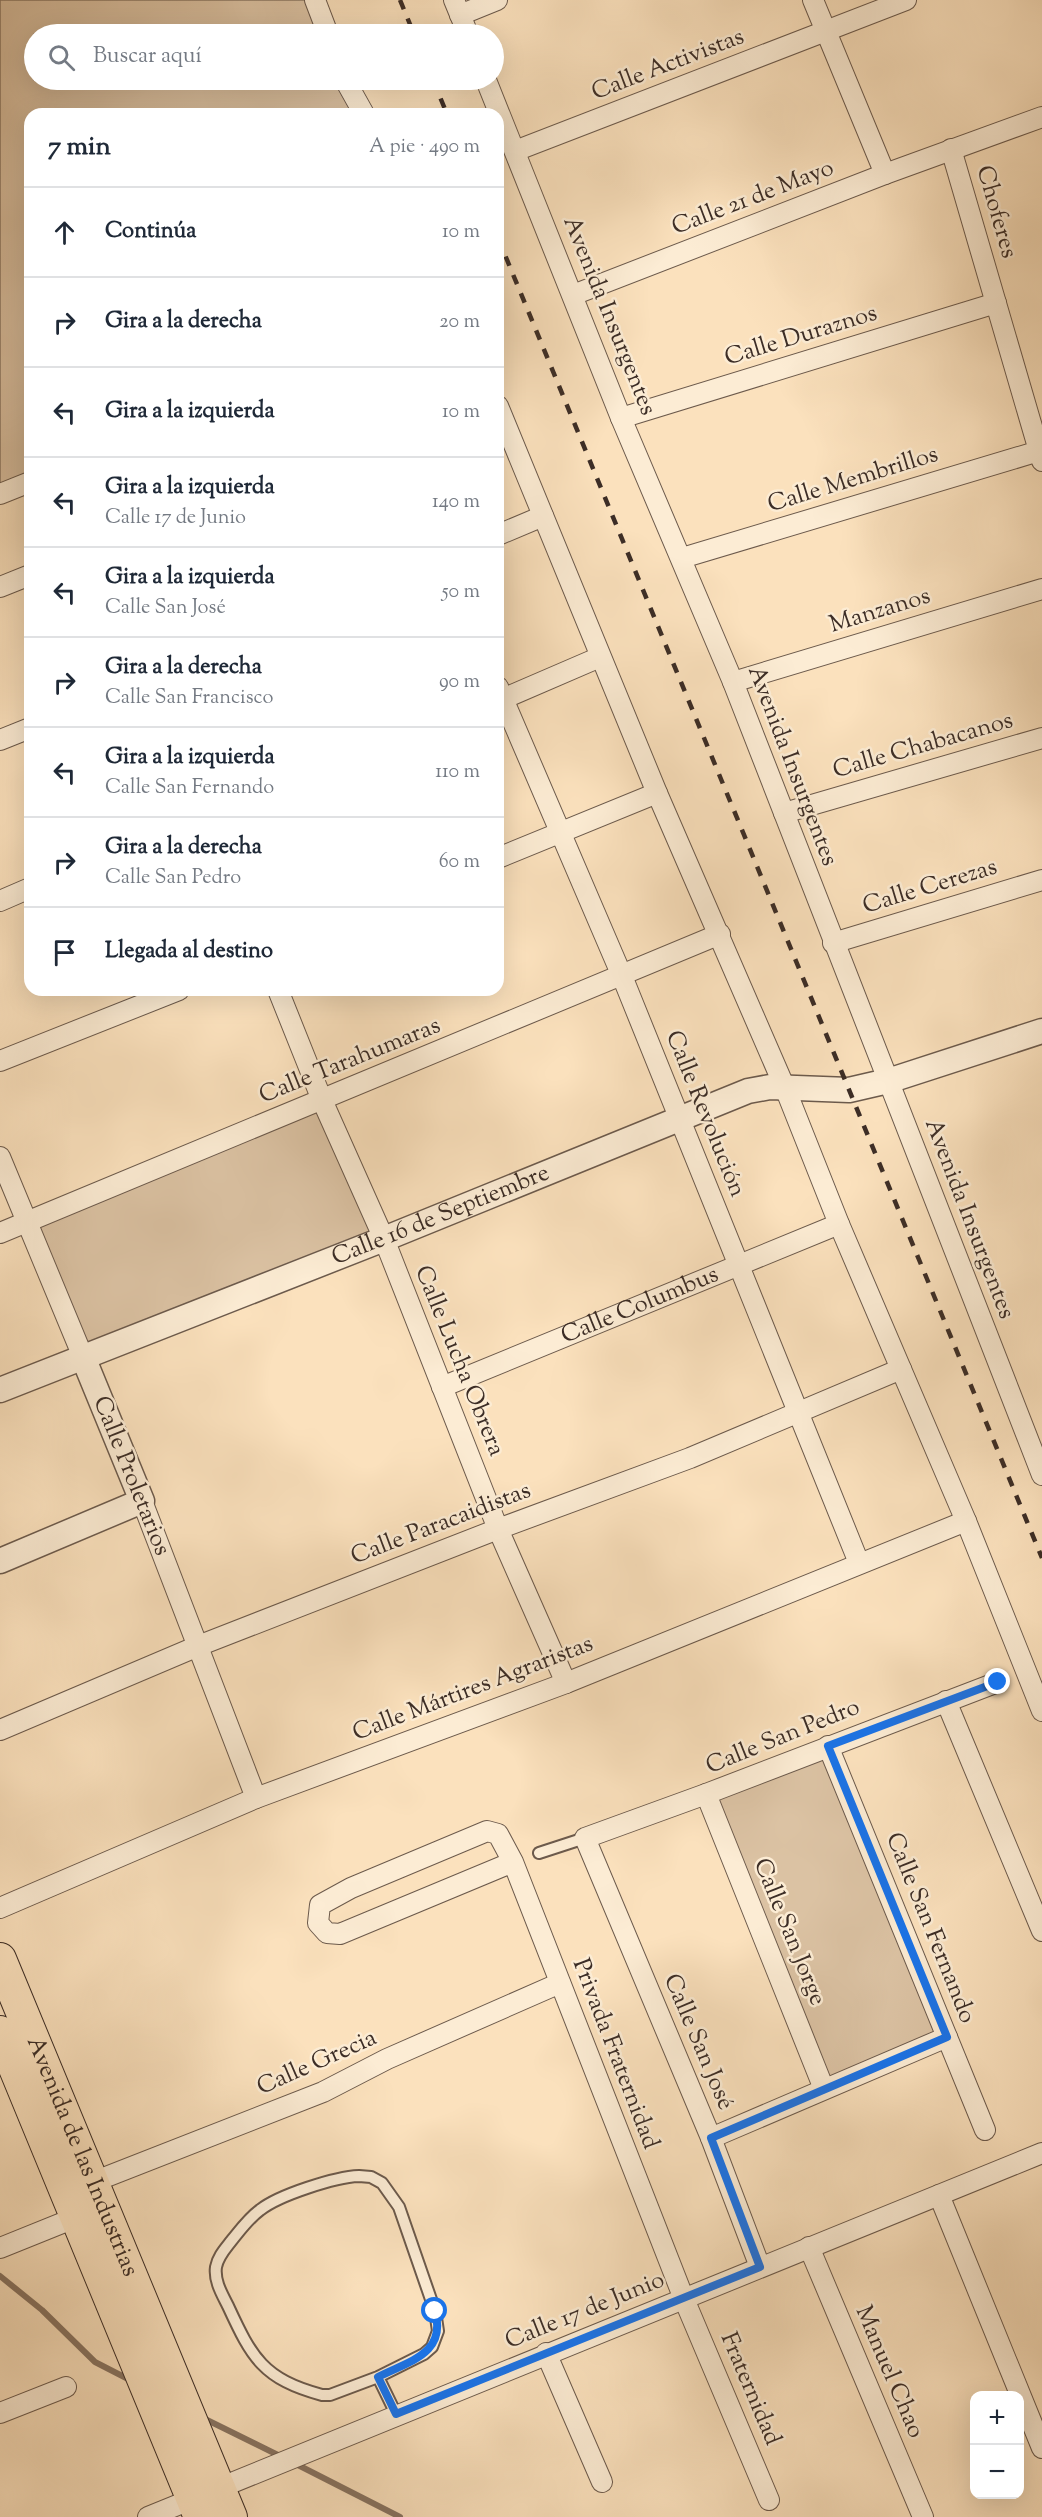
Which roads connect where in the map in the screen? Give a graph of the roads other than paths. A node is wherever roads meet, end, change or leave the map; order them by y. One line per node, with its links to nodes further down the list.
1 (315, 0): 6 (street)
2 (497, 0): 5 (street)
3 (813, 0): 8 (street)
4 (906, 0): 8 (street, Calle Activistas)
5 (457, 8): 7 (street)
6 (324, 24)
7 (464, 24)
8 (826, 32): 16 (street, Calle Activistas); 17 (street)
9 (351, 90): 11 (street)
10 (490, 90): 12 (street, Avenida Insurgentes)
11 (361, 108)
12 (497, 108)
13 (1042, 117): 15 (street, Calle 21 de Mayo)
14 (504, 124): 16 (street, Avenida Insurgentes)
15 (951, 149): 17 (street, Calle 21 de Mayo); 19 (street, Choferes)
16 (515, 151): 18 (street, Avenida Insurgentes)
17 (885, 174): 18 (street, Calle 21 de Mayo)
18 (573, 295): 20 (street, Avenida Insurgentes)
19 (996, 303): 20 (street, Calle Duraznos); 22 (street, Choferes)
20 (621, 418): 27 (street, Avenida Insurgentes)
21 (504, 421): 25 (street)
22 (1040, 456): 27 (street, Calle Membrillos)
23 (24, 484): 24 (street)
24 (0, 494)
25 (543, 516): 26 (street); 31 (street)
26 (504, 532)
27 (682, 558): 32 (street, Avenida Insurgentes)
28 (24, 577): 29 (street)
29 (0, 587)
30 (1042, 589): 32 (street, Manzanos)
31 (600, 657): 33 (street); 38 (street)
32 (733, 682): 39 (street, Avenida Insurgentes)
33 (504, 693)
34 (504, 704): 40 (street, Calle Revolución)
35 (24, 731): 37 (street)
36 (1042, 738): 39 (street, Calle Chabacanos)
37 (0, 741)
38 (657, 793): 40 (street); 45 (street)
39 (784, 813): 46 (street, Avenida Insurgentes)
40 (560, 832): 41 (street); 47 (street, Calle Revolución)
41 (504, 855)
42 (1042, 880): 46 (street, Calle Cerezas)
43 (24, 891): 44 (street)
44 (0, 901)
45 (720, 934): 47 (street, Calle Tarahumaras); 53 (street)
46 (833, 943): 52 (street, Avenida Insurgentes)
47 (622, 976): 54 (street, Calle Tarahumaras); 55 (street, Calle Revolución)
48 (164, 996): 51 (street)
49 (280, 996): 54 (street, Calle Lucha Obrera)
50 (1041, 1034): 52 (street, Calle 16 de Septiembre)
51 (0, 1061)
52 (888, 1081): 53 (street, Calle 16 de Septiembre); 67 (street, Avenida Insurgentes)
53 (785, 1088): 55 (street, Calle 16 de Septiembre); 58 (street)
54 (321, 1100): 57 (street, Calle Tarahumaras); 60 (street, Calle Lucha Obrera)
55 (680, 1118): 60 (street, Calle 16 de Septiembre); 61 (street, Calle Revolución)
56 (0, 1157): 57 (street, Calle Proletarios)
57 (27, 1222): 59 (street, Calle Tarahumaras); 62 (street, Calle Proletarios)
58 (839, 1224): 61 (street, Calle Columbus); 63 (street)
59 (0, 1233)
60 (384, 1239): 62 (street, Calle 16 de Septiembre); 64 (street, Calle Lucha Obrera)
61 (739, 1265): 64 (street, Calle Columbus); 66 (street, Calle Revolución)
62 (83, 1357): 65 (street, Calle 16 de Septiembre); 68 (street, Calle Proletarios)
63 (901, 1369): 66 (street, Calle Paracaidistas); 69 (street)
64 (441, 1388): 70 (street, Calle Lucha Obrera)
65 (0, 1390)
66 (798, 1413): 70 (street, Calle Paracaidistas); 72 (street, Calle Revolución)
67 (1040, 1464)
68 (142, 1501): 71 (street); 73 (street, Calle Proletarios)
69 (966, 1521): 72 (street, Calle Mártires Agraristas); 77 (street)
70 (498, 1529): 73 (street, Calle Paracaidistas); 75 (street, Calle Lucha Obrera)
71 (0, 1561)
72 (859, 1563): 75 (street, Calle Mártires Agraristas)
73 (198, 1646): 78 (street, Calle Paracaidistas); 81 (street, Calle Proletarios)
74 (998, 1682): 76 (street, Calle San Pedro)
75 (566, 1683): 81 (street, Calle Mártires Agraristas)
76 (946, 1701): 79 (street, Calle San Pedro); 86 (street)
77 (1042, 1711)
78 (0, 1730)
79 (828, 1746): 80 (street, Calle San Pedro); 90 (street, Calle San Fernando)
80 (706, 1794): 82 (street, Calle San Pedro); 92 (street, Calle San Jorge)
81 (256, 1798): 85 (street, Calle Mártires Agraristas)
82 (585, 1838): 83 (lane); 94 (street, Calle San José)
83 (539, 1854)
84 (513, 1862): 84 (street, Privada Fraternidad); 88 (street, Privada Fraternidad)
85 (0, 1908)
86 (1042, 1931)
87 (0, 1959): 97 (main road, Avenida de las Industrias)
88 (560, 1983): 97 (street, Calle Grecia); 101 (street, Privada Fraternidad)
89 (0, 2032): 91 (main road, Avenida de las Industrias)
90 (947, 2037): 92 (street); 93 (street, Calle San Fernando)
91 (9, 2079): 97 (main road, Avenida de las Industrias)
92 (824, 2089): 94 (street)
93 (985, 2130)
94 (711, 2138): 100 (street, Calle San José)
95 (1042, 2153): 96 (street, Calle 17 de Junio)
96 (939, 2195): 99 (street, Calle 17 de Junio); 107 (street)
97 (79, 2198): 98 (street, Calle Grecia); 110 (main road, Avenida de las Industrias); 110 (main road, Avenida de las Industrias)
98 (3, 2247)
99 (809, 2247): 100 (street, Calle 17 de Junio); 112 (street, Manuel Chao)
100 (760, 2267): 101 (street, Calle 17 de Junio)
101 (684, 2299): 102 (street, Calle 17 de Junio); 109 (street, Fraternidad)
102 (546, 2353): 106 (street, Calle 17 de Junio); 108 (street)
103 (378, 2377): 103 (lane); 106 (lane)
104 (66, 2386): 105 (street)
105 (0, 2413)
106 (396, 2414): 110 (street, Calle 17 de Junio)
107 (1042, 2448)
108 (602, 2482)
109 (769, 2500)
110 (211, 2505): 111 (street, Calle 17 de Junio)
111 (148, 2517)
112 (923, 2517)

